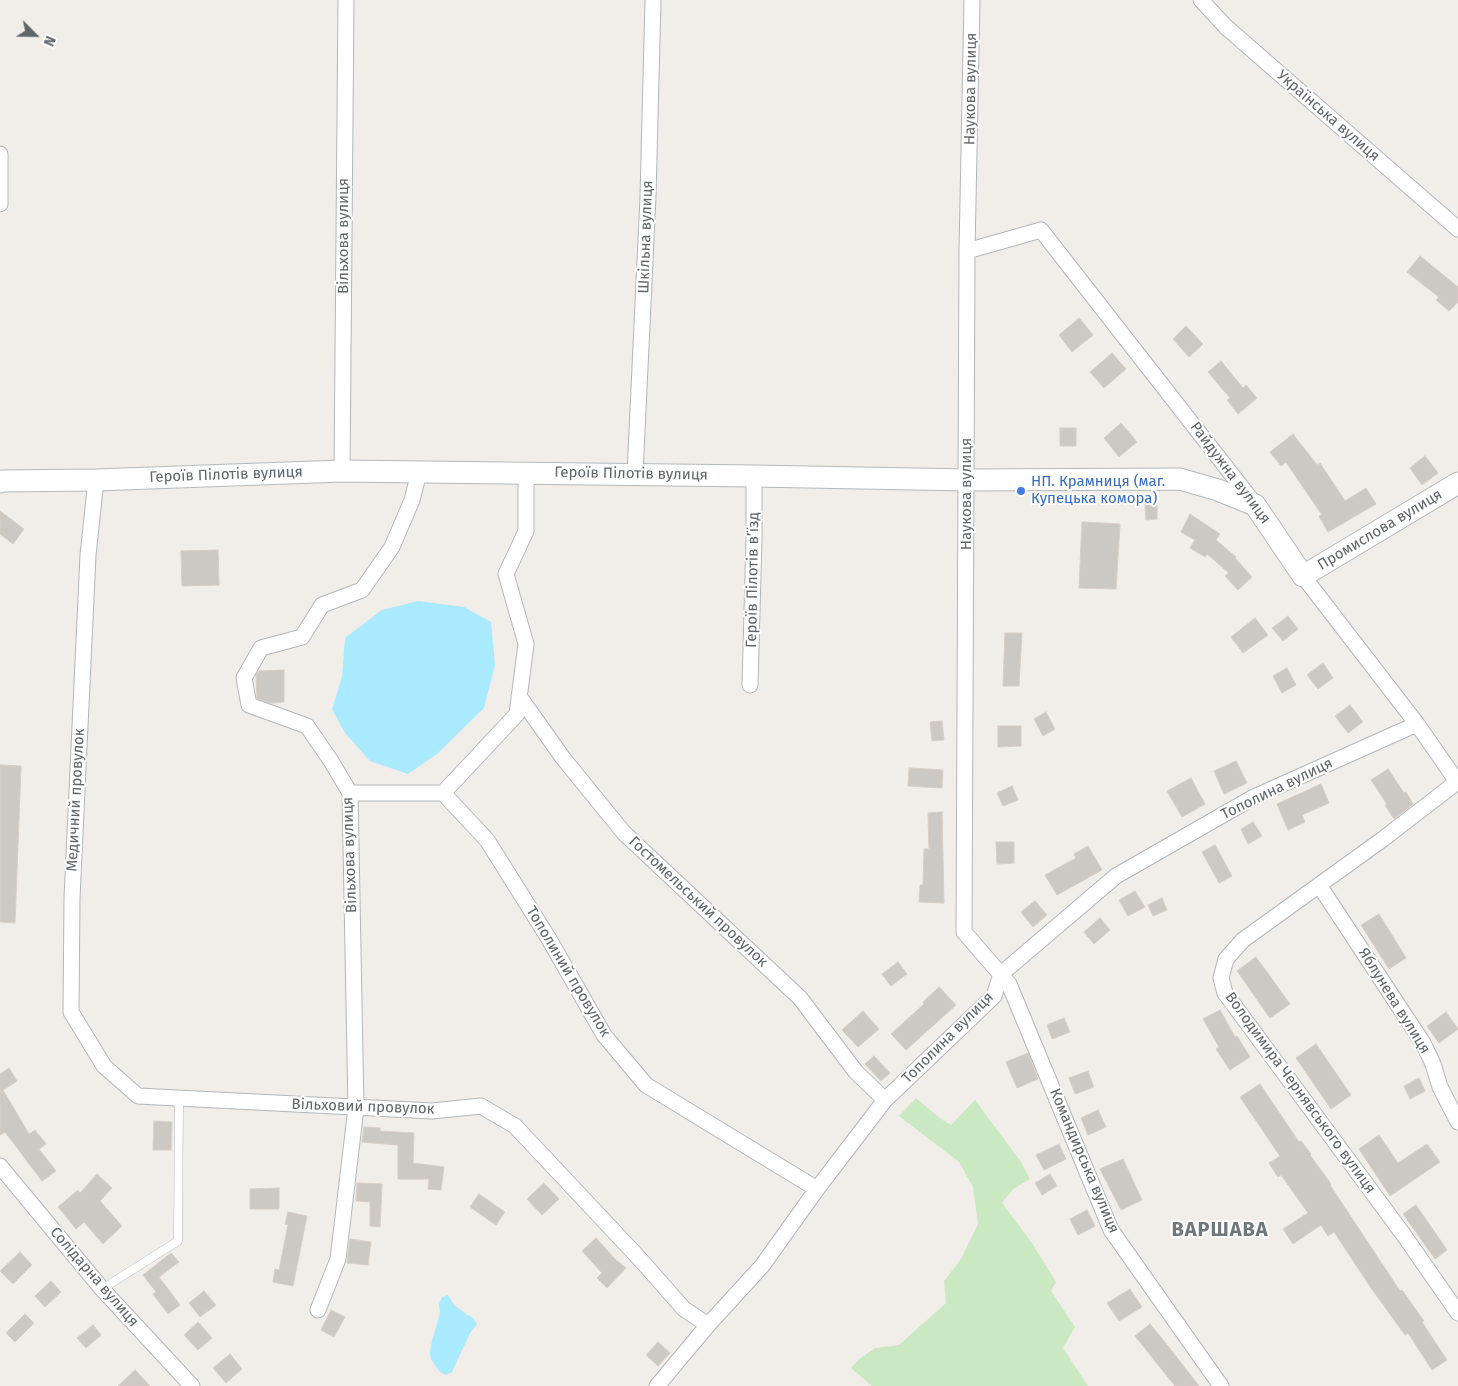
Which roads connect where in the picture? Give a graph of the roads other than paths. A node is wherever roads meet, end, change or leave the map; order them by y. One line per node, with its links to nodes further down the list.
1 (346, 0): 9 (street, Вільхова вулиця)
2 (654, 0): 12 (street, Шкільна вулиця)
3 (972, 0): 8 (street, Наукова вулиця)
4 (1201, 0): 7 (street, Українська вулиця)
5 (0, 154): 6 (street)
6 (0, 204)
7 (1458, 229)
8 (967, 250): 16 (street, Наукова вулиця); 18 (street, Райдужна вулиця)
9 (342, 471): 10 (street, Героїв Пілотів вулиця); 15 (street, Героїв Пілотів вулиця)
10 (419, 472): 11 (street, Героїв Пілотів вулиця); 24 (street, Вільхова вулиця)
11 (526, 473): 12 (street, Героїв Пілотів вулиця); 21 (street)
12 (635, 474): 13 (street, Героїв Пілотів вулиця)
13 (754, 476): 16 (street, Героїв Пілотів вулиця); 20 (street, Героїв Пілотів в’їзд)
14 (1, 479): 15 (street, Героїв Пілотів вулиця)
15 (96, 480): 28 (street, Медичний провулок)
16 (968, 480): 18 (street, Героїв Пілотів вулиця); 27 (street, Наукова вулиця)
17 (1458, 483): 19 (street, Промислова вулиця)
18 (1255, 505): 19 (street, Райдужна вулиця)
19 (1303, 576): 22 (street, Райдужна вулиця)
20 (750, 685)
21 (519, 696): 25 (street); 30 (street, Гостомельський провулок)
22 (1417, 724): 23 (street, Райдужна вулиця); 27 (street, Тополина вулиця)
23 (1457, 782): 26 (street, Володимира Чернявського вулиця)
24 (350, 792): 25 (street); 31 (street, Вільхова вулиця)
25 (444, 793): 34 (street, Тополиний провулок)
26 (1319, 885): 32 (street, Яблунева вулиця); 37 (street, Володимира Чернявського вулиця)
27 (1001, 974): 30 (street, Тополина вулиця); 41 (street, Командирська вулиця)
28 (138, 1096): 29 (street, Вільховий провулок)
29 (179, 1098): 31 (street, Вільховий провулок); 35 (lane)
30 (886, 1100): 34 (street, Тополина вулиця)
31 (356, 1108): 36 (street, Вільхова вулиця); 38 (street, Вільховий провулок)
32 (1458, 1122)
33 (0, 1166): 35 (street, Солідарна вулиця)
34 (818, 1189): 38 (street, Тополина вулиця)
35 (102, 1289): 39 (street, Солідарна вулиця)
36 (318, 1310)
37 (1458, 1313)
38 (708, 1325): 40 (street, Тополина вулиця)
39 (192, 1386)
40 (657, 1386)
41 (1222, 1386)

